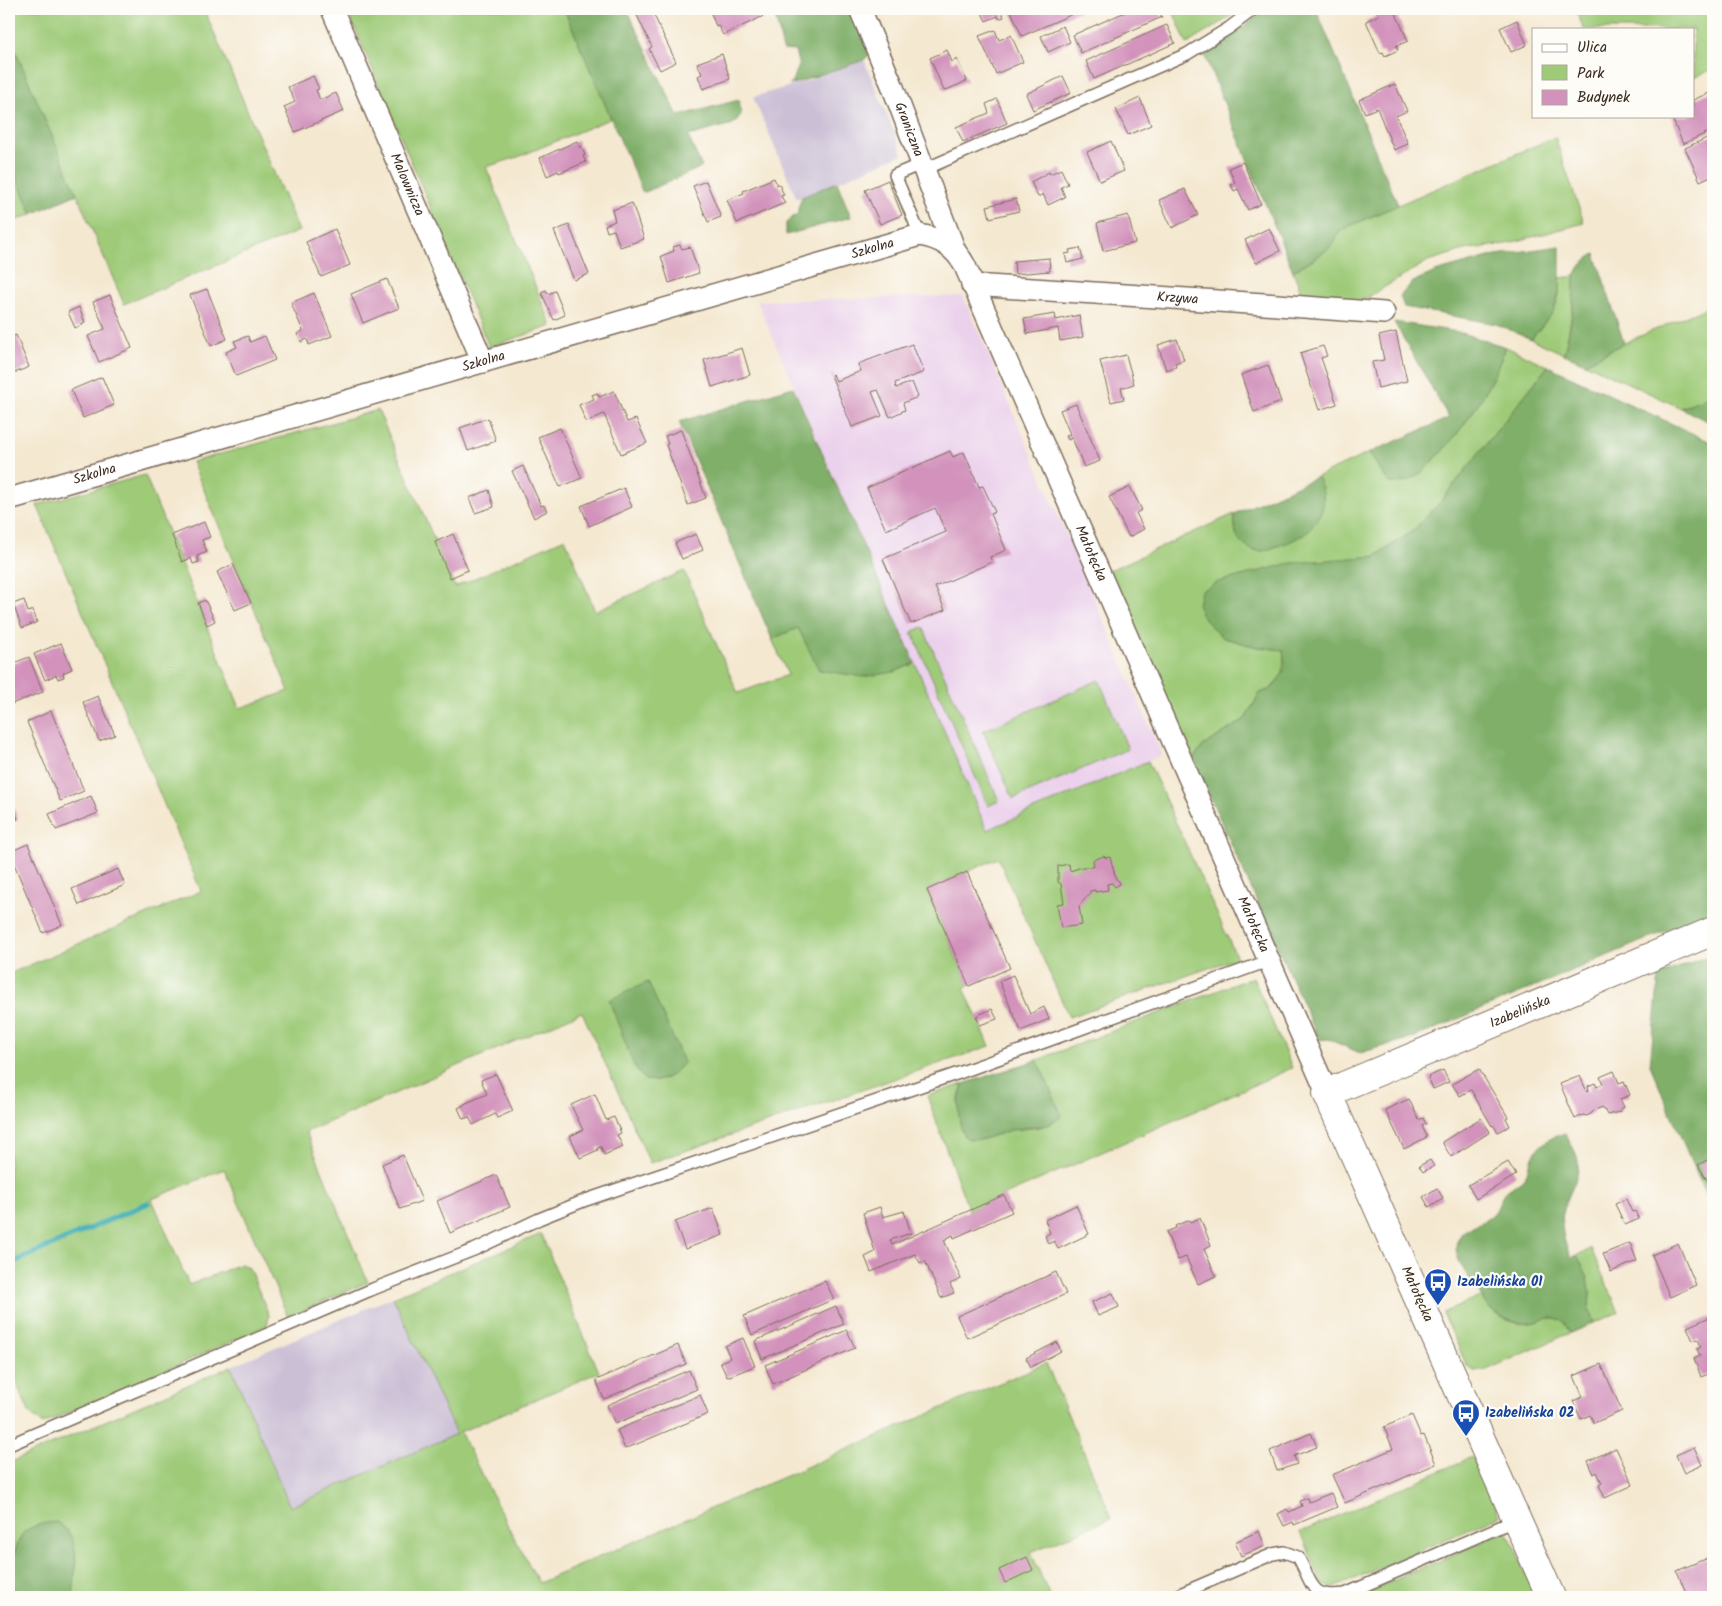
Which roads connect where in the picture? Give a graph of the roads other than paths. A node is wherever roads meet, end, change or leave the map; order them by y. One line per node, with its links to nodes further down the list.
1 (332, 9): 9 (street, Malownicza)
2 (860, 9): 4 (street, Graniczna)
3 (1254, 9): 4 (lane)
4 (922, 167): 5 (lane); 6 (street, Graniczna)
5 (920, 235): 6 (street); 9 (street, Szkolna)
6 (955, 251): 7 (street, Małołęcka)
7 (972, 285): 8 (street, Krzywa); 12 (street, Małołęcka)
8 (1384, 313)
9 (483, 362): 10 (street, Szkolna)
10 (9, 499)
11 (1713, 931): 13 (street, Izabelińska)
12 (1268, 961): 13 (street, Małołęcka); 14 (lane)
13 (1327, 1093): 15 (street, Małołęcka)
14 (9, 1445)
15 (1516, 1520): 16 (lane); 17 (street, Małołęcka)
16 (1173, 1597)
17 (1551, 1597)

